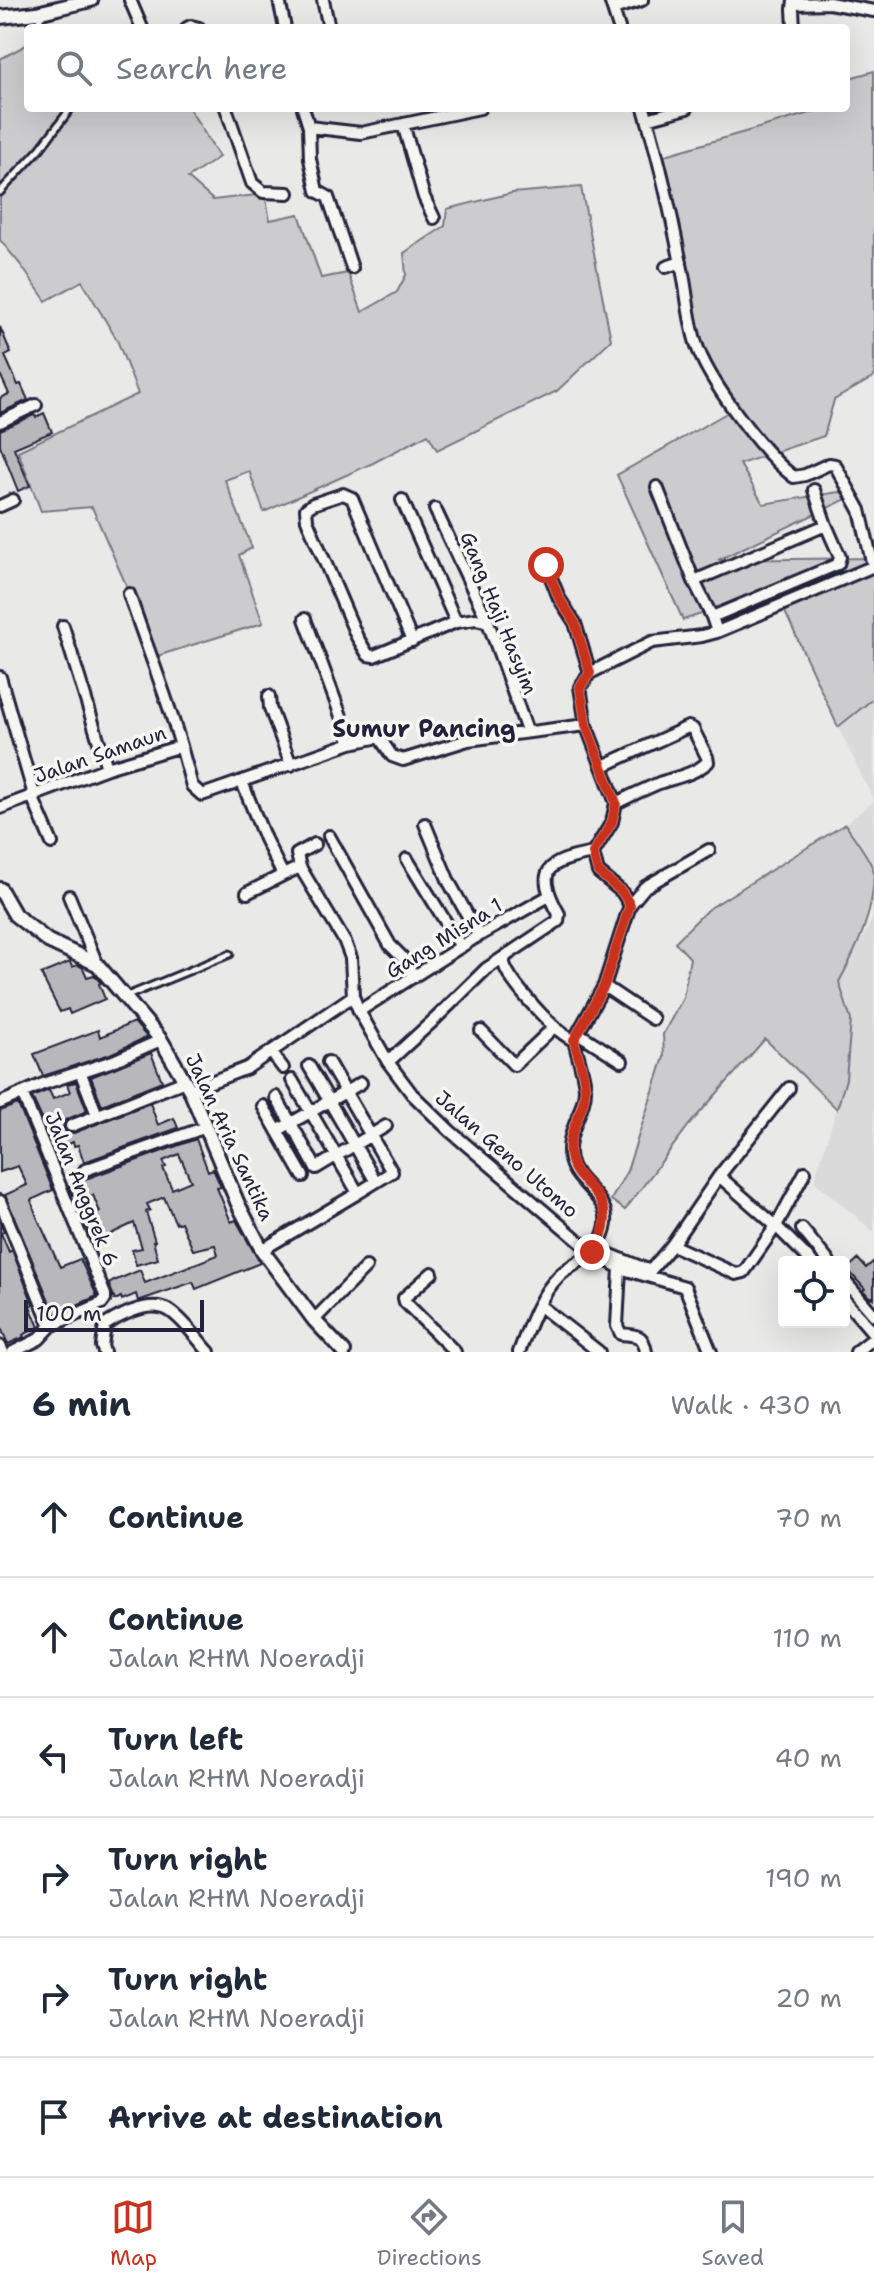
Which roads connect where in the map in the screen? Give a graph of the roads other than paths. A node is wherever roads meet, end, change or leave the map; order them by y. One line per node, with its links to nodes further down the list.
1 (91, 0): 9 (street)
2 (130, 0): 12 (street)
3 (279, 0): 13 (street)
4 (323, 0): 14 (street)
5 (642, 0): 7 (street)
6 (795, 2): 8 (street); 15 (street)
7 (612, 5)
8 (874, 11)
9 (37, 13): 10 (street); 11 (lane)
10 (0, 17)
11 (41, 24)
12 (140, 24)
13 (284, 24)
14 (328, 24)
15 (794, 24)
16 (68, 112): 23 (lane)
17 (227, 112): 24 (street)
18 (304, 112): 22 (street)
19 (461, 112): 21 (street)
20 (646, 114): 26 (street)
21 (403, 124): 22 (street); 25 (street)
22 (309, 127): 28 (street)
23 (0, 192)
24 (288, 193)
25 (434, 218)
26 (681, 262): 27 (street); 39 (street)
27 (666, 267)
28 (352, 268)
29 (36, 405): 30 (street)
30 (0, 422)
31 (657, 487): 40 (street)
32 (814, 490): 37 (street)
33 (13, 500): 35 (street)
34 (402, 500): 44 (street)
35 (0, 506)
36 (435, 509): 45 (street, Gang Haji Hasyim)
37 (826, 525): 40 (street); 42 (street)
38 (546, 565): 49 (street)
39 (874, 566): 47 (street)
40 (694, 581): 42 (street)
41 (129, 594): 55 (street)
42 (712, 617): 47 (street)
43 (305, 619): 54 (street)
44 (456, 622): 45 (street); 48 (street)
45 (488, 622): 53 (street, Gang Haji Hasyim)
46 (63, 626): 58 (street)
47 (717, 632): 49 (street)
48 (412, 641): 48 (street)
49 (590, 673): 52 (street)
50 (0, 677): 60 (street)
51 (269, 696): 56 (street)
52 (586, 725): 53 (street, Jalan Samaun); 57 (street)
53 (527, 731): 54 (street, Jalan Samaun)
54 (351, 743): 56 (street, Jalan Samaun)
55 (181, 746): 58 (street, Jalan Samaun); 59 (street, Jalan Samaun)
56 (291, 765): 59 (street, Jalan Samaun)
57 (603, 766): 61 (street); 61 (street)
58 (107, 768): 60 (street, Jalan Samaun)
59 (242, 782): 71 (street)
60 (33, 796): 62 (street, Jalan Samaun); 65 (street)
61 (616, 803): 68 (street)
62 (0, 808)
63 (425, 824): 77 (street)
64 (329, 836): 82 (street)
65 (52, 843)
66 (315, 844): 70 (street)
67 (709, 850): 76 (street)
68 (593, 853): 75 (street); 76 (street)
69 (407, 859): 78 (street)
70 (300, 867): 71 (street); 85 (street, Jalan Geno Utomo)
71 (283, 875): 73 (street)
72 (0, 889): 81 (street, Jalan Aria Santika)
73 (247, 893)
74 (69, 896): 81 (street)
75 (549, 896): 77 (street, Gang Misna 1); 80 (street)
76 (630, 905): 83 (street)
77 (479, 936): 78 (street, Gang Misna 1)
78 (461, 947): 82 (street, Gang Misna 1)
79 (230, 954): 84 (lane)
80 (505, 956): 88 (street); 95 (street)
81 (97, 964): 84 (street, Jalan Aria Santika)
82 (414, 977): 86 (street, Gang Misna 1)
83 (604, 986): 87 (street); 90 (street)
84 (126, 996): 91 (street, Jalan Aria Santika)
85 (353, 996): 86 (street, Jalan Geno Utomo); 92 (street)
86 (359, 1011): 95 (street, Jalan Geno Utomo)
87 (653, 1019)
88 (554, 1027): 89 (street); 90 (street)
89 (481, 1031)
90 (576, 1036): 93 (street); 130 (street)
91 (161, 1040): 98 (street); 101 (street, Jalan Aria Santika)
92 (271, 1052): 97 (street); 101 (street)
93 (622, 1061)
94 (328, 1062): 103 (street)
95 (388, 1062): 130 (street, Jalan Geno Utomo)
96 (309, 1066): 106 (street)
97 (283, 1068)
98 (80, 1071): 104 (street); 110 (street)
99 (292, 1080): 109 (street)
100 (361, 1083): 103 (street)
101 (188, 1086): 110 (street); 114 (street, Jalan Aria Santika)
102 (789, 1088): 122 (street)
103 (345, 1092): 106 (street); 116 (street)
104 (22, 1093): 107 (street); 143 (street, Jalan Anggrek 6)
105 (276, 1097): 111 (street)
106 (329, 1101): 109 (street); 117 (street)
107 (0, 1103)
108 (263, 1106): 115 (street)
109 (311, 1111): 111 (street); 118 (street)
110 (97, 1115): 112 (street)
111 (291, 1123): 115 (street); 118 (street)
112 (71, 1126)
113 (386, 1126): 116 (street)
114 (206, 1127): 119 (street); 129 (street, Jalan Aria Santika)
115 (277, 1131): 121 (street)
116 (370, 1135): 117 (street); 123 (street)
117 (354, 1144): 118 (street); 123 (street)
118 (337, 1155): 124 (street)
119 (85, 1170)
120 (805, 1172): 126 (street)
121 (303, 1176)
122 (719, 1176): 126 (street); 128 (street)
123 (376, 1182): 124 (street)
124 (358, 1193): 129 (street)
125 (0, 1201): 143 (street)
126 (776, 1226): 128 (street); 131 (street)
127 (802, 1229): 132 (street)
128 (672, 1245): 137 (street)
129 (262, 1250): 142 (street, Jalan Aria Santika)
130 (594, 1250): 134 (street); 135 (street); 139 (street)
131 (806, 1256)
132 (824, 1256)
133 (366, 1267): 142 (street)
134 (620, 1268): 135 (street); 154 (street)
135 (635, 1269): 137 (street)
136 (432, 1273): 151 (street)
137 (649, 1274): 155 (street)
138 (850, 1287): 141 (street)
139 (539, 1305): 152 (street); 153 (street)
140 (850, 1306): 144 (street)
141 (874, 1315)
142 (314, 1320): 150 (street, Jalan Aria Santika)
143 (51, 1326): 147 (street)
144 (874, 1336): 156 (street)
145 (0, 1346): 146 (street)
146 (3, 1352)
147 (13, 1352)
148 (104, 1352): 149 (street)
149 (209, 1352)
150 (344, 1352)
151 (455, 1352)
152 (519, 1352)
153 (599, 1352)
154 (646, 1352)
155 (711, 1352)
156 (856, 1352)

